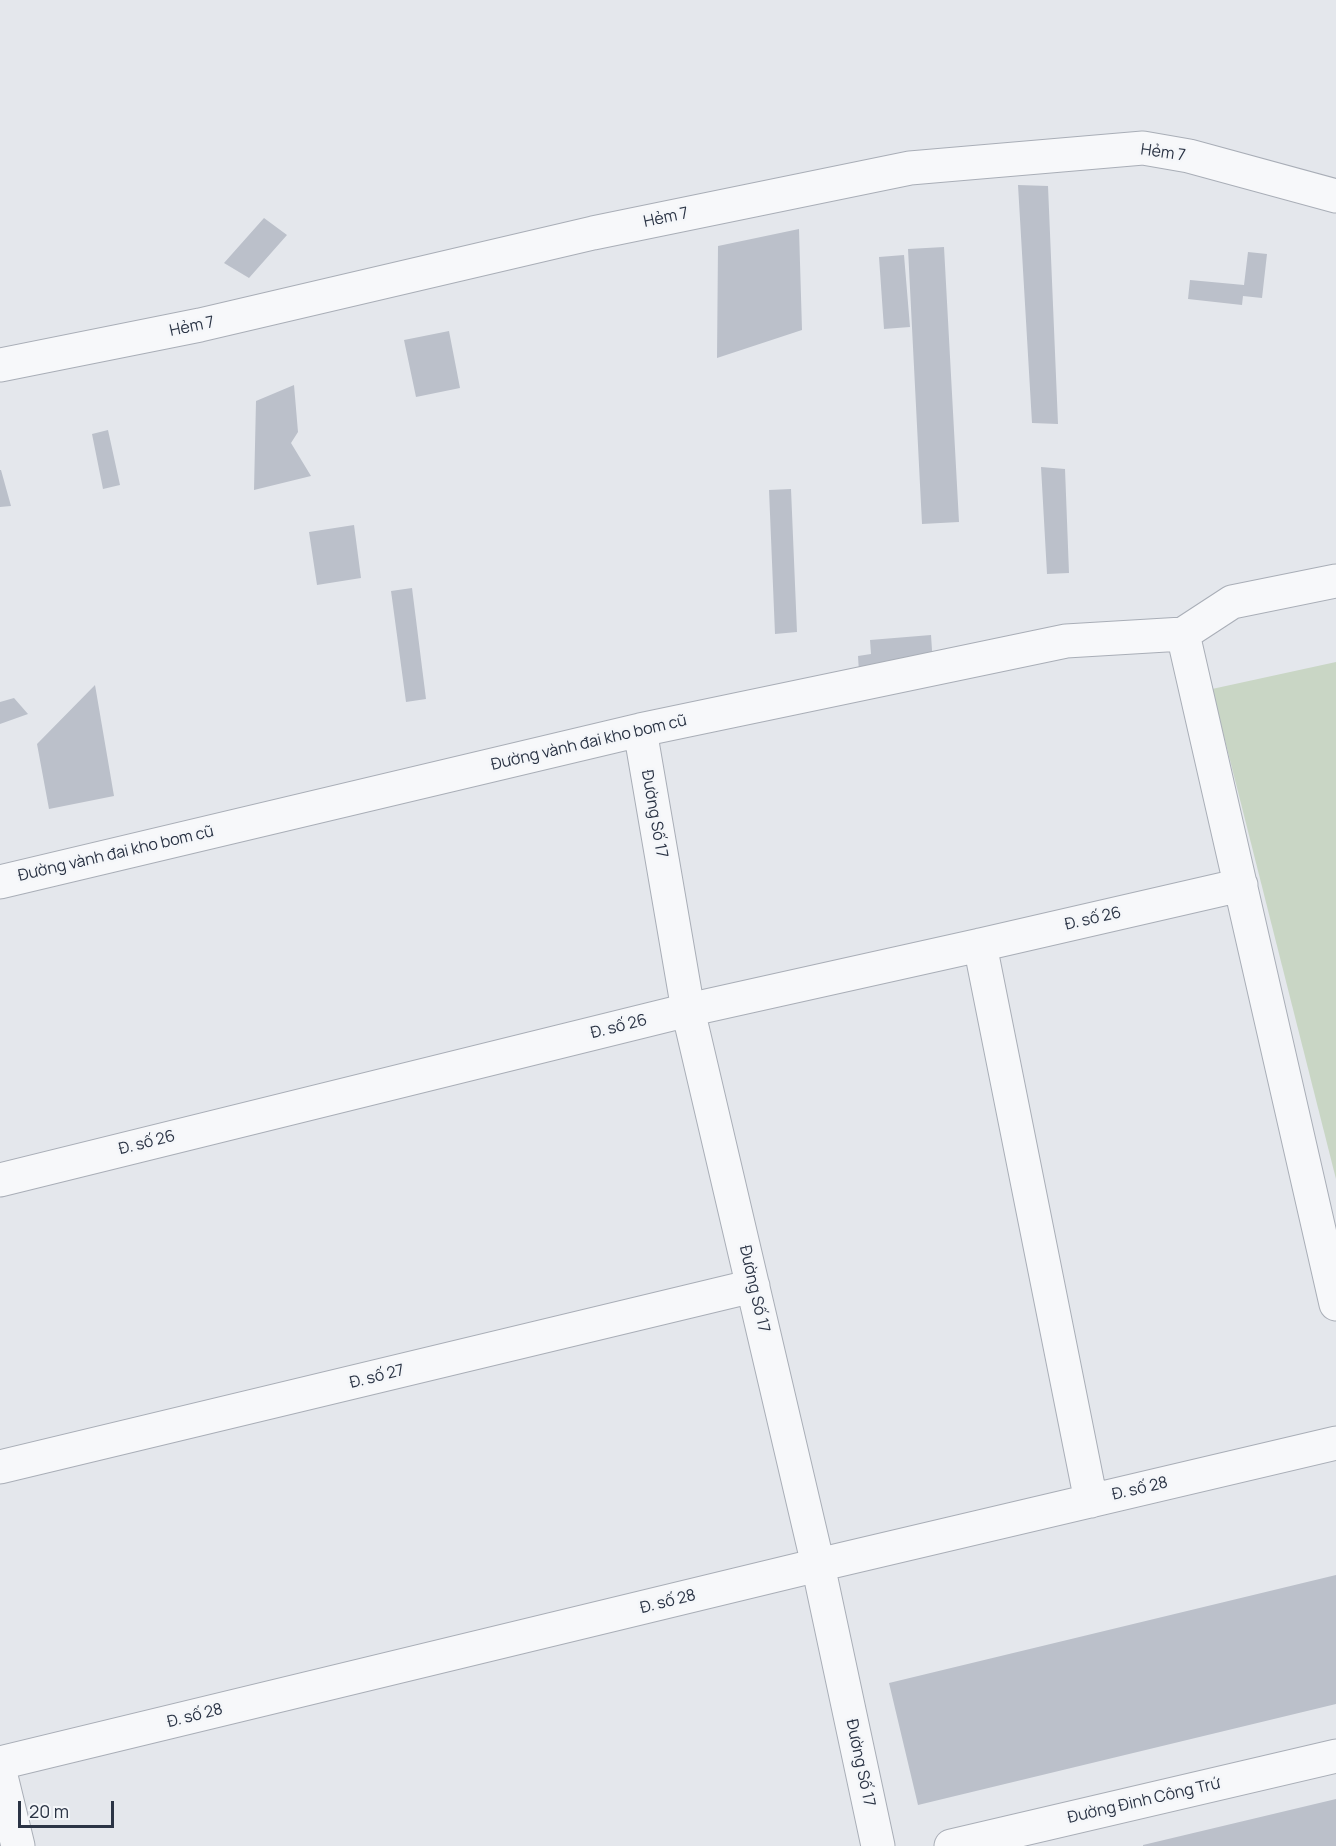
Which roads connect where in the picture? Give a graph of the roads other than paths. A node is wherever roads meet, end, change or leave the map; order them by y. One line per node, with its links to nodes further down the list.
1 (1336, 196): 2 (street, Hẻm 7)
2 (0, 365)
3 (1336, 581): 4 (street)
4 (1183, 634): 5 (street, Đường vành đai kho bom cũ); 7 (street)
5 (640, 730): 6 (street, Đường vành đai kho bom cũ); 9 (street, Đường Số 17)
6 (0, 882)
7 (1241, 885): 8 (street, Đ. số 26); 12 (street)
8 (980, 945): 9 (street, Đ. số 26); 15 (street)
9 (688, 1010): 10 (street, Đ. số 26); 11 (street, Đường Số 17)
10 (0, 1180)
11 (753, 1286): 14 (street, Đ. số 27); 16 (street, Đường Số 17)
12 (1336, 1304)
13 (1336, 1443): 15 (street, Đ. số 28)
14 (0, 1467)
15 (1091, 1501): 16 (street, Đ. số 28)
16 (818, 1565): 18 (street, Đ. số 28); 21 (street, Đường Số 17)
17 (1336, 1756): 22 (street, Đường Đinh Công Trứ)
18 (0, 1763)
19 (0, 1772): 20 (street)
20 (18, 1846)
21 (878, 1846)
22 (951, 1846)

